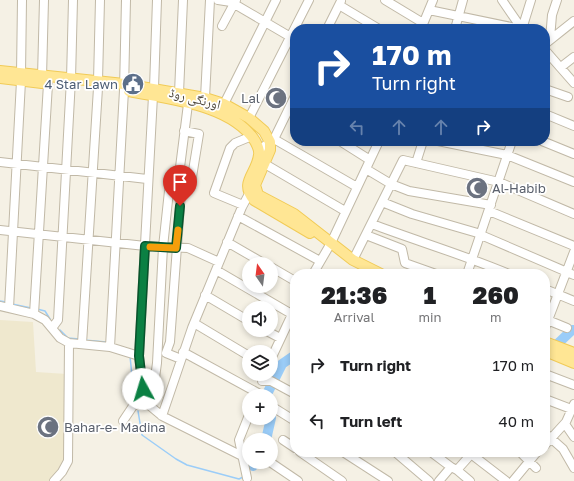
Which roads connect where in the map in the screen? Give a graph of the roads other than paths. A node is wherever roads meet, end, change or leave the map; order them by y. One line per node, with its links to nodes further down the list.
1 (22, 0): 42 (street)
2 (44, 0): 44 (street)
3 (73, 0): 45 (street)
4 (100, 0): 47 (street)
5 (126, 0): 48 (street)
6 (157, 0): 50 (street)
7 (183, 0): 51 (street)
8 (210, 0): 53 (street)
9 (218, 0): 18 (street)
10 (276, 0): 23 (street)
11 (309, 0): 24 (street)
12 (385, 0): 27 (street)
13 (433, 0): 20 (street)
14 (463, 0): 21 (street)
15 (501, 0): 31 (street)
16 (530, 0): 32 (street)
17 (557, 0): 34 (street)
18 (235, 2): 23 (street); 33 (street)
19 (340, 2): 25 (street); 26 (street)
20 (429, 10): 21 (street); 28 (street)
21 (458, 16): 29 (street); 30 (street)
22 (574, 21): 36 (street)
23 (265, 22): 35 (street); 55 (street)
24 (299, 24)
25 (329, 24)
26 (372, 24)
27 (419, 24)
28 (423, 24)
29 (456, 24)
30 (497, 24)
31 (518, 24)
32 (523, 24)
33 (222, 26)
34 (550, 28)
35 (290, 36)
36 (550, 39)
37 (290, 43): 58 (street)
38 (550, 55): 40 (street)
39 (574, 58): 40 (street)
40 (561, 67): 46 (street)
41 (0, 71): 42 (main road, اورنگی روڈ)
42 (21, 77): 43 (main road, اورنگی روڈ); 44 (main road, اورنگی روڈ); 75 (street)
43 (0, 78)
44 (45, 80): 45 (main road, اورنگی روڈ); 77 (street)
45 (71, 83): 47 (main road, اورنگی روڈ); 79 (street)
46 (574, 83)
47 (98, 85): 48 (main road, اورنگی روڈ); 80 (street)
48 (124, 87): 50 (main road, اورنگی روڈ); 81 (street)
49 (550, 91): 52 (street)
50 (153, 92): 51 (main road, اورنگی روڈ); 54 (main road, اورنگی روڈ); 82 (street)
51 (180, 93): 53 (main road, اورنگی روڈ)
52 (568, 97)
53 (205, 98): 55 (main road, اورنگی روڈ)
54 (188, 104): 60 (street); 61 (main road, اورنگی روڈ)
55 (224, 104): 58 (main road, اورنگی روڈ)
56 (290, 114): 62 (street)
57 (550, 116): 59 (street)
58 (249, 118): 62 (main road, اورنگی روڈ)
59 (574, 126)
60 (184, 132): 83 (street); 89 (street)
61 (252, 136): 69 (main road, اورنگی روڈ); 91 (street)
62 (272, 140): 69 (street); 76 (main road); 87 (street)
63 (550, 144): 70 (street)
64 (348, 146): 72 (street)
65 (377, 146): 72 (street)
66 (421, 146): 74 (street)
67 (463, 146): 71 (street)
68 (510, 146): 71 (street)
69 (259, 150): 88 (main road)
70 (574, 154)
71 (507, 155): 84 (street); 85 (street)
72 (370, 160): 78 (street)
73 (0, 162): 75 (street)
74 (416, 163): 84 (street); 86 (street)
75 (16, 164): 77 (street); 98 (street)
76 (265, 164): 88 (main road); 93 (street)
77 (44, 167): 79 (street); 99 (street)
78 (366, 169): 86 (street); 87 (street)
79 (66, 170): 80 (street); 102 (street)
80 (93, 173): 81 (street); 103 (street)
81 (120, 176): 82 (street); 105 (street)
82 (147, 179): 107 (street)
83 (191, 182)
84 (498, 182): 92 (street); 94 (street)
85 (574, 182)
86 (391, 184): 90 (street); 92 (street)
87 (357, 187): 93 (street)
88 (252, 190): 91 (street); 106 (main road)
89 (177, 191): 109 (street); 110 (street)
90 (382, 202): 96 (street); 100 (street)
91 (243, 205): 95 (street)
92 (490, 208): 100 (street); 108 (street)
93 (345, 211): 106 (street)
94 (574, 214)
95 (238, 216): 104 (street); 115 (street)
96 (372, 224): 101 (street); 113 (street)
97 (0, 230): 98 (street)
98 (13, 231): 99 (street); 130 (street)
99 (40, 234): 102 (street); 132 (street)
100 (481, 234): 113 (street); 124 (street)
101 (366, 235): 114 (street); 120 (street)
102 (62, 237): 103 (street); 139 (street)
103 (89, 240): 105 (street); 142 (street)
104 (227, 242): 112 (street); 116 (street)
105 (117, 243): 107 (street); 144 (street)
106 (329, 245): 114 (main road); 115 (street); 118 (main road)
107 (145, 246): 109 (street); 150 (street)
108 (574, 246)
109 (163, 247): 110 (street); 156 (street)
110 (176, 248): 116 (street); 151 (street)
111 (574, 252): 124 (street)
112 (253, 257)
113 (472, 259): 121 (street); 122 (street)
114 (354, 260): 119 (main road)
115 (320, 261): 117 (street)
116 (218, 266): 128 (street); 133 (street)
117 (317, 269)
118 (360, 269)
119 (371, 269)
120 (423, 269)
121 (469, 269)
122 (497, 269)
123 (278, 271): 125 (street)
124 (570, 273): 127 (street)
125 (290, 278)
126 (550, 291): 127 (street)
127 (558, 294): 129 (street); 134 (street)
128 (205, 295): 135 (street); 137 (street)
129 (574, 301)
130 (10, 304): 131 (street); 132 (street)
131 (0, 306)
132 (34, 310): 139 (street)
133 (290, 311)
134 (550, 313)
135 (242, 317)
136 (290, 320): 141 (street)
137 (194, 323): 147 (street); 151 (street)
138 (550, 323): 140 (street)
139 (52, 328): 143 (street)
140 (567, 328)
141 (280, 338): 145 (street)
142 (83, 341): 143 (street); 144 (street)
143 (69, 343): 190 (street)
144 (110, 344): 150 (street)
145 (277, 345)
146 (550, 348): 148 (main road)
147 (242, 352)
148 (559, 352): 149 (main road); 152 (main road)
149 (574, 354)
150 (139, 356): 161 (street)
151 (182, 356): 158 (street); 165 (street)
152 (574, 362)
153 (550, 376): 157 (street)
154 (268, 381): 159 (street)
155 (271, 381): 160 (street)
156 (154, 385)
157 (574, 385)
158 (247, 389)
159 (261, 389)
160 (290, 391)
161 (144, 401): 165 (street); 167 (street)
162 (550, 401): 163 (street)
163 (573, 408): 168 (street)
164 (278, 410): 166 (street)
165 (162, 416): 174 (street)
166 (290, 418)
167 (123, 421)
168 (565, 424): 170 (street); 171 (street)
169 (245, 425): 174 (street)
170 (574, 437)
171 (552, 439): 184 (street)
172 (282, 440): 173 (street)
173 (290, 445)
174 (242, 456)
175 (307, 457): 192 (street)
176 (351, 457): 193 (street)
177 (401, 457): 194 (street)
178 (439, 457): 186 (street)
179 (467, 457): 186 (street)
180 (477, 457): 197 (street)
181 (524, 457): 183 (street)
182 (532, 457): 183 (street)
183 (528, 461): 187 (street); 198 (street)
184 (573, 464)
185 (278, 467): 191 (street)
186 (454, 468): 195 (street); 196 (street)
187 (536, 468)
188 (246, 469): 189 (street)
189 (249, 480)
190 (54, 481)
191 (298, 481)
192 (342, 481)
193 (388, 481)
194 (429, 481)
195 (439, 481)
196 (470, 481)
197 (506, 481)
198 (513, 481)

